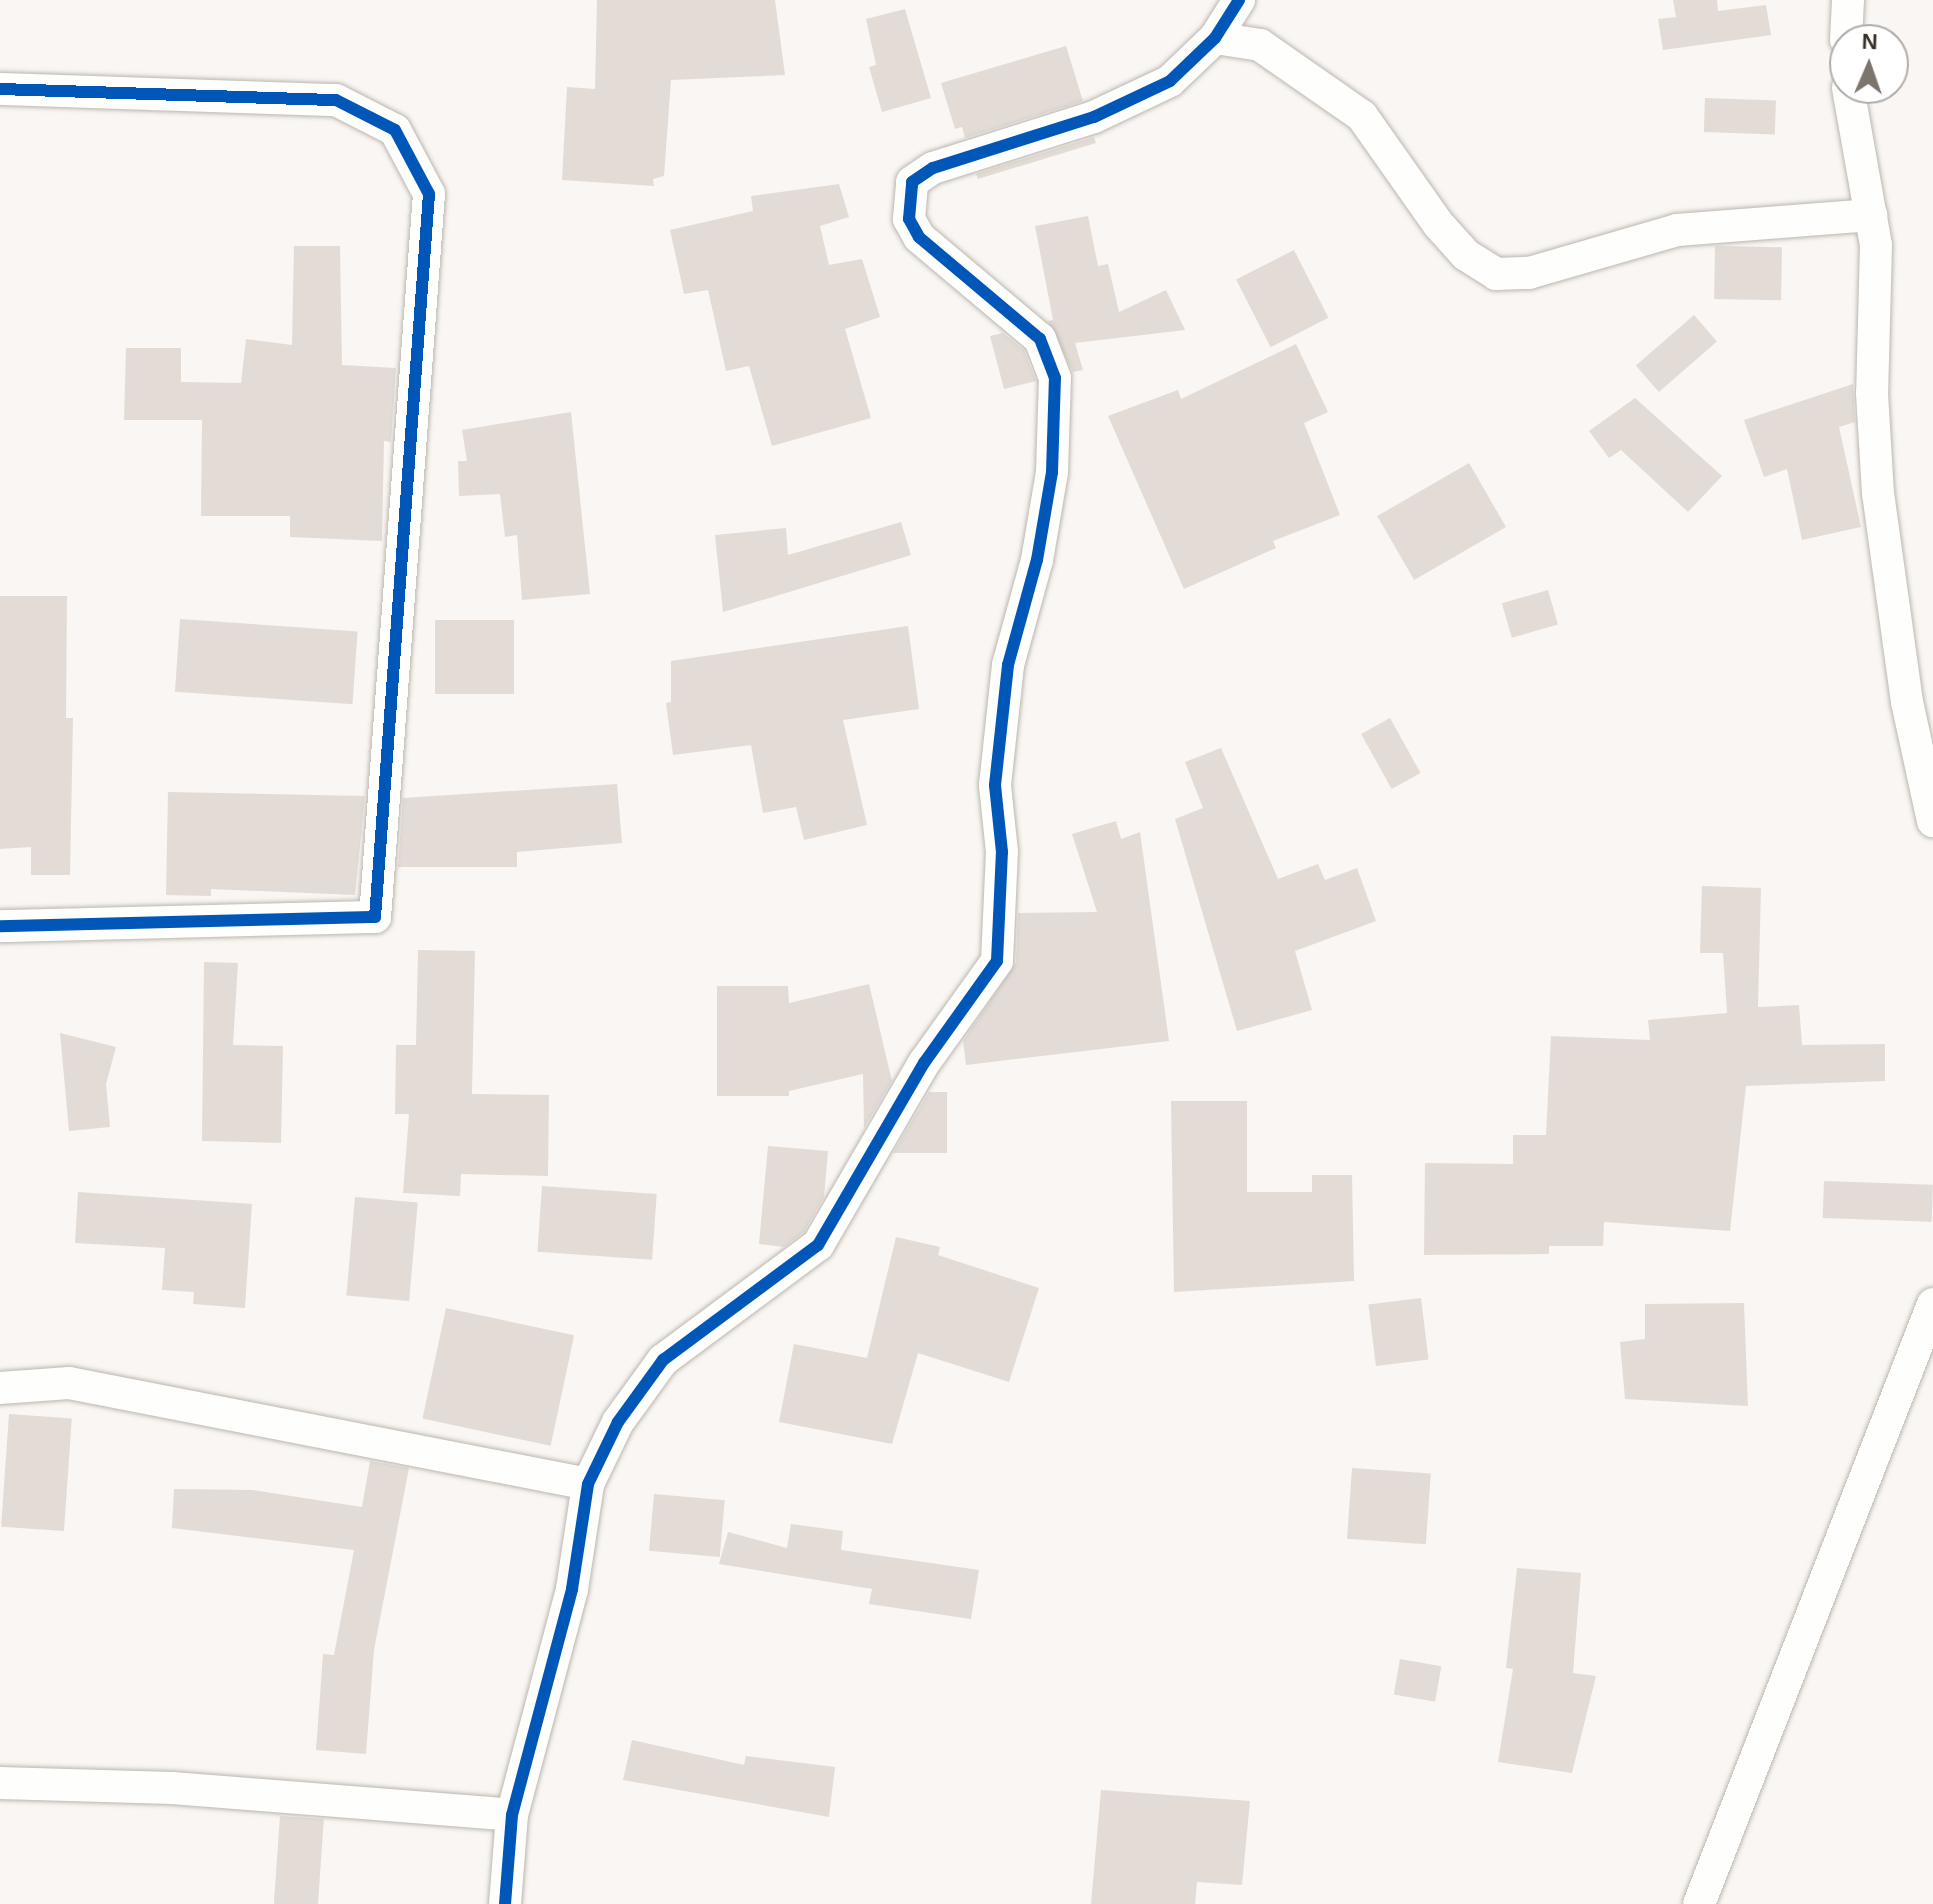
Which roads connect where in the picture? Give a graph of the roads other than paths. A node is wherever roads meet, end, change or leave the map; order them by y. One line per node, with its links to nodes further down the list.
1 (1239, 0): 4 (street); 5 (street)
2 (1848, 0): 3 (street)
3 (1847, 24)
4 (1215, 38): 5 (street); 13 (street)
5 (1260, 45): 8 (street)
6 (0, 89): 10 (street)
7 (1851, 104): 8 (street)
8 (1871, 215): 9 (street)
9 (1933, 821)
10 (0, 926)
11 (1929, 1325): 17 (street)
12 (0, 1388): 13 (street)
13 (588, 1484): 15 (street)
14 (0, 1783): 15 (street)
15 (512, 1815): 16 (street)
16 (505, 1904)
17 (1699, 1904)

